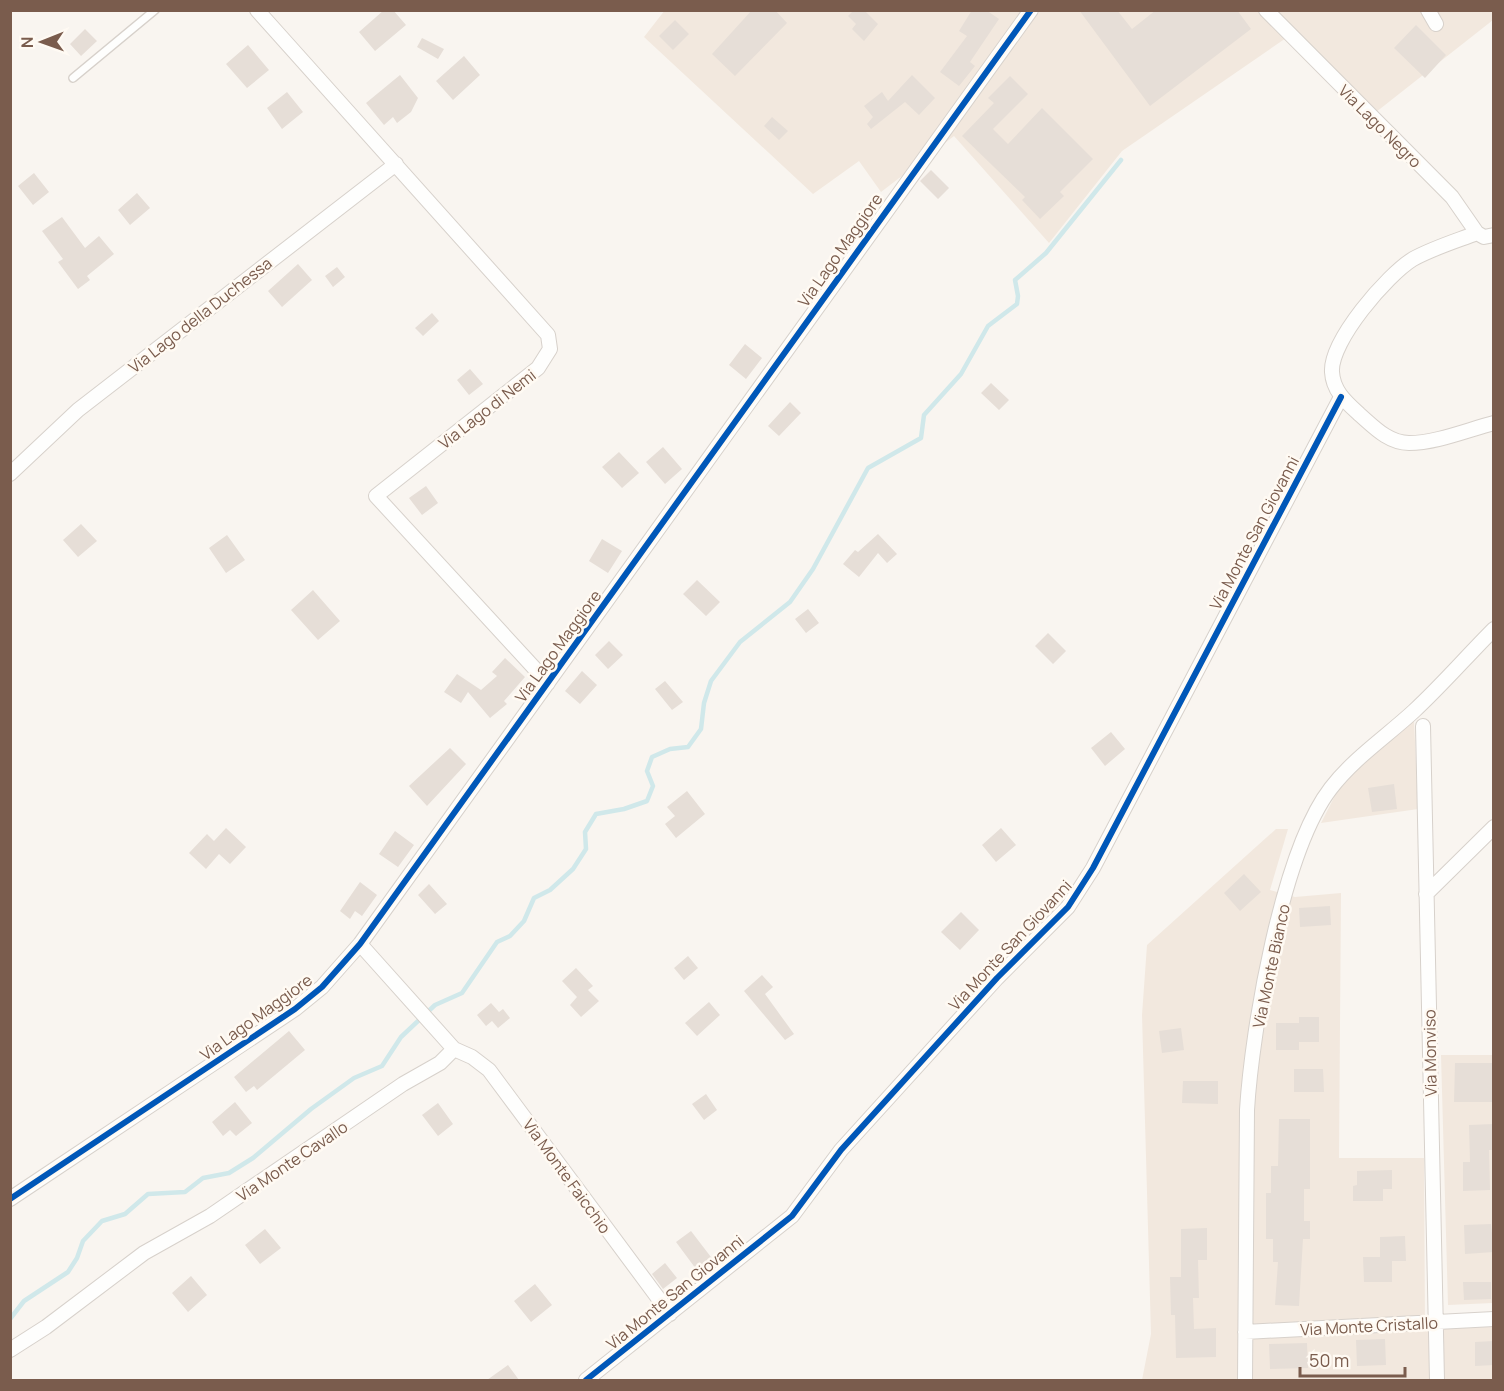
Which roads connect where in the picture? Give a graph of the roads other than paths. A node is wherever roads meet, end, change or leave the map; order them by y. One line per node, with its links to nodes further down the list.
1 (155, 10): 7 (lane)
2 (257, 10): 8 (street, Via Lago di Nemi)
3 (1031, 10): 15 (street, Via Lago Maggiore)
4 (1266, 10): 9 (street, Via Lago Negro)
5 (1428, 10): 6 (street)
6 (1436, 24)
7 (73, 78)
8 (396, 164): 13 (street, Via Lago della Duchessa); 15 (street, Via Lago di Nemi)
9 (1477, 233): 10 (street); 11 (street)
10 (1494, 235)
11 (1341, 397): 12 (street); 22 (street, Via Monte San Giovanni)
12 (1494, 423)
13 (10, 474)
14 (1494, 629): 25 (street, Via Monte Bianco)
15 (548, 683): 19 (street, Via Lago Maggiore)
16 (1423, 726): 18 (street, Via Monviso)
17 (1494, 827): 18 (street)
18 (1426, 894): 24 (street, Via Monviso)
19 (360, 944): 20 (street); 21 (street, Via Lago Maggiore)
20 (454, 1049): 22 (street, Via Monte Faicchio); 26 (street, Via Monte Cavallo)
21 (10, 1199)
22 (670, 1314): 27 (street, Via Monte San Giovanni)
23 (1494, 1319): 24 (street, Via Monte Cristallo)
24 (1436, 1323): 25 (street, Via Monte Cristallo); 29 (street, Via Monviso)
25 (1245, 1332): 28 (street, Via Monte Bianco)
26 (10, 1350)
27 (586, 1380)
28 (1245, 1380)
29 (1437, 1380)

